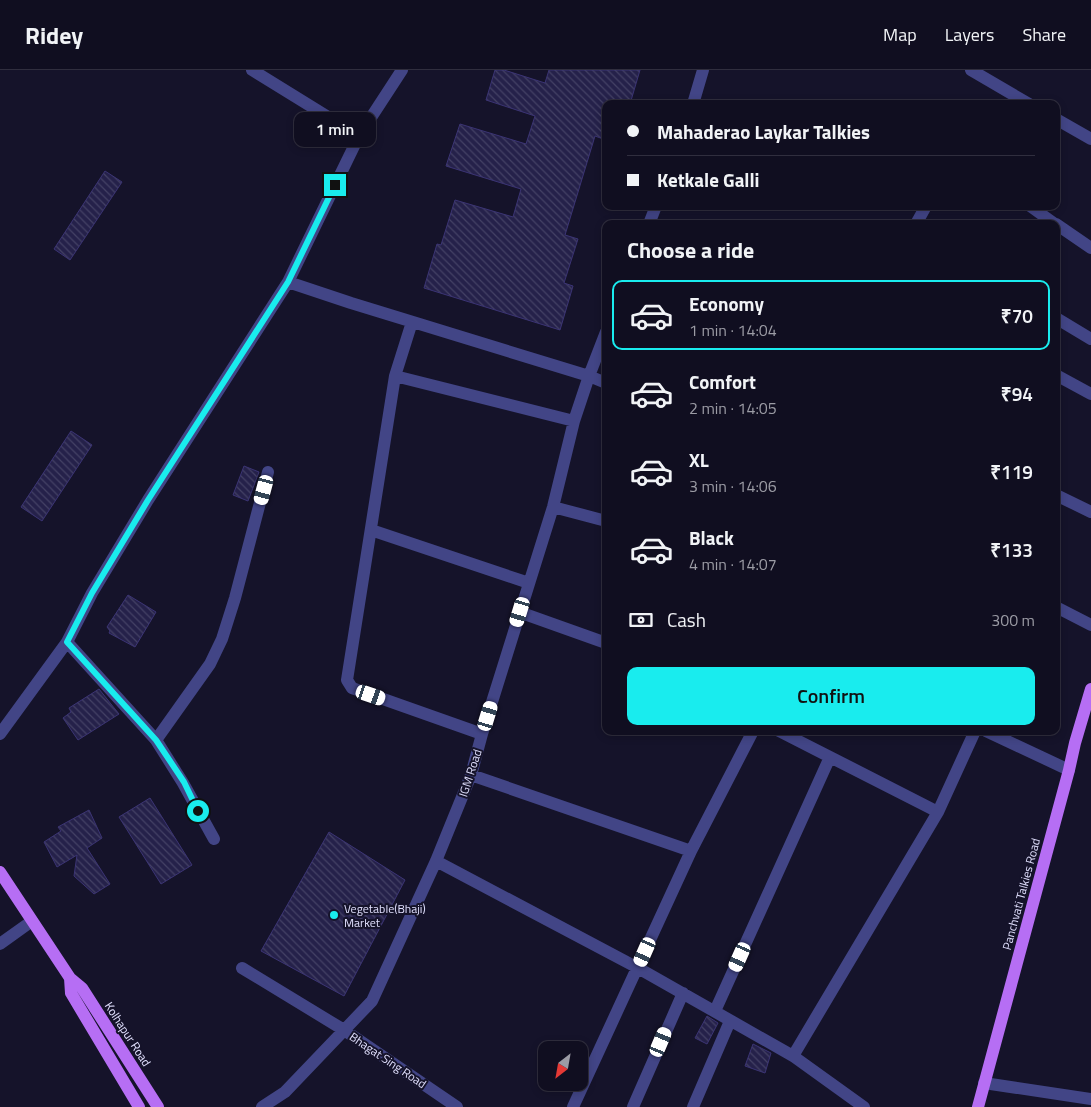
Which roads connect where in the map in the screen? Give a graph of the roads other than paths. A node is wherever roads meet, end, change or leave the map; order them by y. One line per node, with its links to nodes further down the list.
1 (252, 70): 8 (street)
2 (402, 70): 8 (street)
3 (703, 70): 5 (street)
4 (971, 70): 6 (street)
5 (694, 100)
6 (1022, 100)
7 (1060, 121): 9 (street)
8 (359, 136): 14 (street)
9 (1091, 139)
10 (1036, 210): 11 (street)
11 (1050, 220)
12 (1060, 227): 13 (street)
13 (1091, 248)
14 (288, 282): 16 (street); 35 (street)
15 (1060, 320): 17 (street)
16 (412, 322): 19 (street); 20 (street)
17 (1091, 339)
18 (602, 342): 20 (street, IGM Road)
19 (395, 376): 24 (street); 30 (street)
20 (588, 376): 22 (street); 24 (street, IGM Road)
21 (1060, 377): 23 (street)
22 (602, 381)
23 (1091, 394)
24 (574, 421): 27 (street, IGM Road)
25 (268, 472): 44 (street)
26 (1060, 496): 28 (street)
27 (553, 507): 29 (street); 31 (street, IGM Road)
28 (1091, 512)
29 (602, 520)
30 (371, 530): 31 (street); 39 (street)
31 (529, 583): 33 (street, IGM Road)
32 (1060, 609): 34 (street)
33 (520, 612): 36 (street); 39 (street, IGM Road)
34 (1091, 625)
35 (67, 642): 38 (street); 44 (street)
36 (602, 642)
37 (1091, 690): 46 (main road, Panchvati Talkies Road)
38 (0, 734)
39 (482, 734): 47 (street, IGM Road)
40 (751, 735): 50 (street)
41 (787, 735): 45 (street)
42 (973, 735): 48 (street)
43 (995, 735): 46 (street)
44 (156, 740): 49 (street)
45 (830, 756): 48 (street); 59 (street)
46 (1069, 770): 63 (main road, Panchvati Talkies Road)
47 (471, 775): 50 (street); 51 (street, IGM Road)
48 (938, 812): 62 (street)
49 (214, 839)
50 (691, 851): 56 (street)
51 (436, 861): 56 (street); 61 (street, IGM Road)
52 (0, 872): 53 (main road, Kolhapur Road)
53 (32, 921): 54 (street); 57 (main road, Kolhapur Road)
54 (0, 944)
55 (242, 968): 61 (street, Bhagat Sing Road)
56 (638, 968): 58 (street); 70 (street)
57 (70, 978): 66 (main road, Kolhapur Road); 67 (main road, Kolhapur Road)
58 (683, 993): 59 (street); 71 (street)
59 (715, 1011): 60 (street)
60 (730, 1021): 62 (street); 72 (street)
61 (344, 1030): 68 (street, IGM Road); 69 (street, Bhagat Sing Road)
62 (793, 1056): 65 (street)
63 (984, 1083): 64 (street); 74 (main road, Panchvati Talkies Road)
64 (1091, 1099)
65 (848, 1103): 73 (street)
66 (139, 1107)
67 (158, 1107)
68 (262, 1107)
69 (457, 1107)
70 (573, 1107)
71 (633, 1107)
72 (693, 1107)
73 (864, 1107)
74 (978, 1107)

